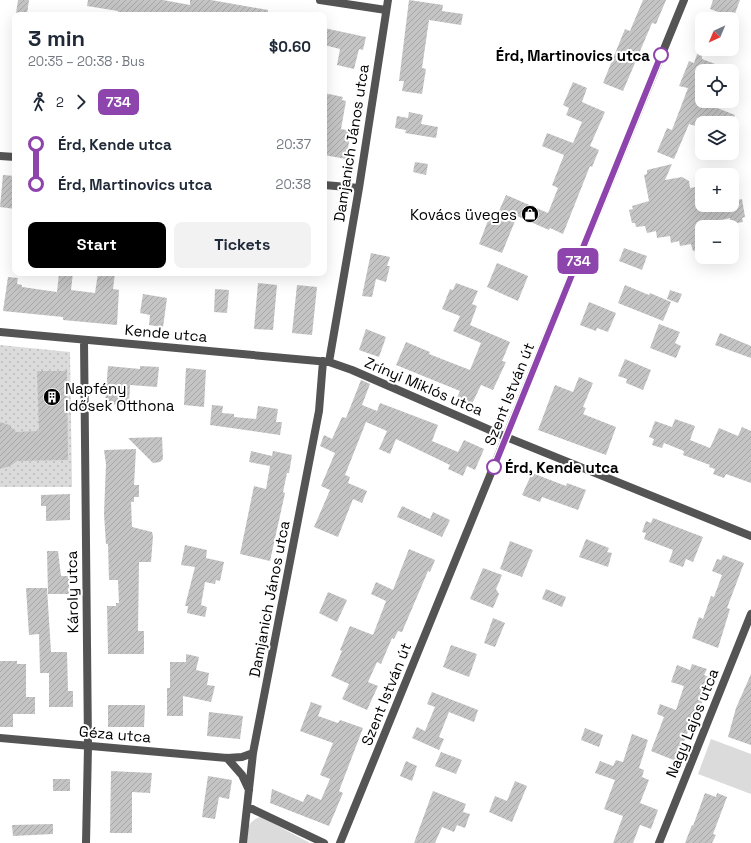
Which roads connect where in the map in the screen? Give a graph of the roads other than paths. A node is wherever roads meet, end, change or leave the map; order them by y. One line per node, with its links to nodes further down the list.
1 (320, 0): 4 (street)
2 (388, 0): 4 (street, Damjanich János utca)
3 (684, 0): 12 (street, Szent István út)
4 (386, 10): 8 (street, Damjanich János utca)
5 (0, 156): 6 (street)
6 (12, 157)
7 (327, 185): 8 (street)
8 (359, 188): 11 (street, Damjanich János utca)
9 (0, 332): 10 (street, Kende utca)
10 (84, 340): 11 (street, Kende utca); 16 (street, Károly utca)
11 (326, 362): 12 (street, Zrínyi Miklós utca); 17 (street, Damjanich János utca)
12 (506, 437): 13 (street, Zrínyi Miklós utca); 24 (street, Szent István út)
13 (751, 536)
14 (751, 614): 25 (street, Nagy Lajos utca)
15 (0, 738): 16 (street, Géza utca)
16 (88, 746): 18 (street, Géza utca); 21 (street, Károly utca)
17 (253, 753): 18 (street, Géza utca); 19 (street, Damjanich János utca)
18 (227, 758): 19 (street)
19 (250, 792): 20 (street, Damjanich János utca)
20 (248, 806): 22 (street, Damjanich János utca); 23 (street)
21 (86, 843)
22 (242, 843)
23 (324, 843)
24 (340, 843)
25 (659, 843)

